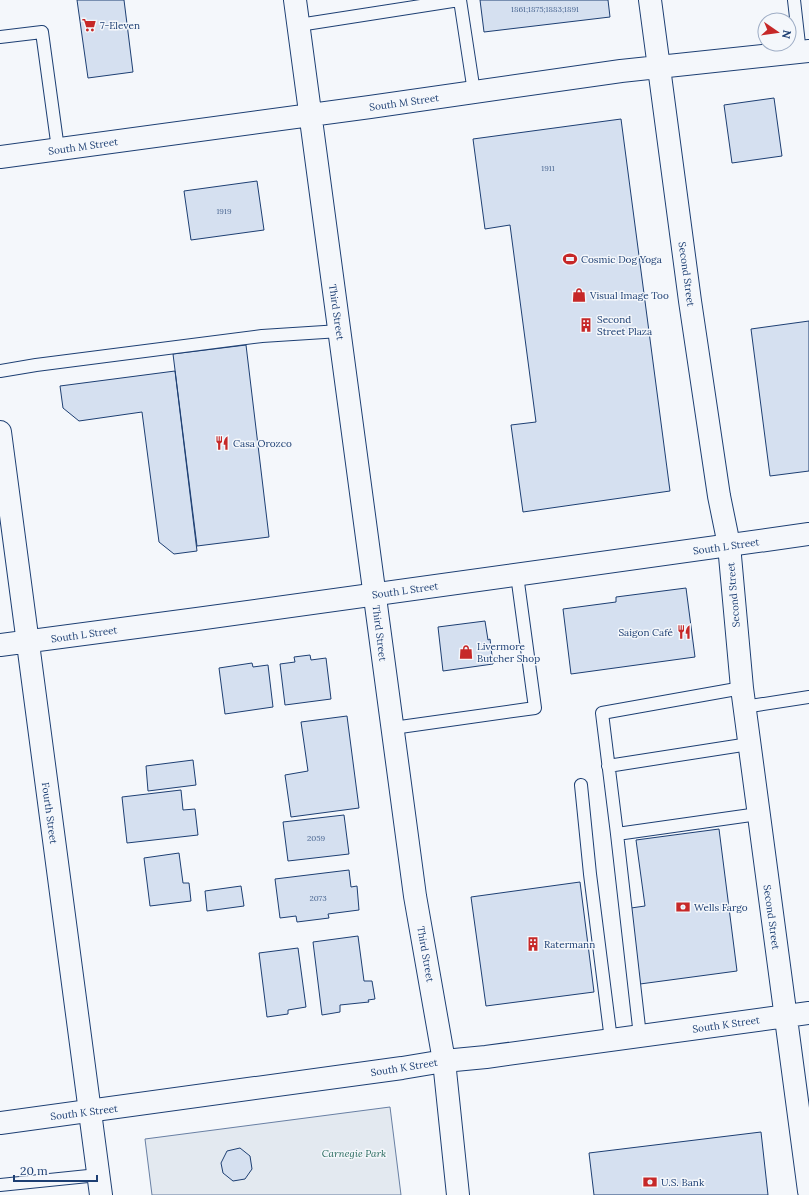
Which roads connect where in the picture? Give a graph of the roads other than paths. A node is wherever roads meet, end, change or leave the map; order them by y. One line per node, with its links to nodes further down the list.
1 (296, 0): 5 (street, Third Street)
2 (460, 0): 5 (lane); 9 (lane)
3 (650, 0): 8 (street, Second Street)
4 (794, 0): 7 (lane)
5 (299, 25): 10 (street, Third Street)
6 (0, 37): 11 (lane)
7 (804, 52): 8 (street, South M Street)
8 (659, 67): 9 (street, South M Street); 17 (street, Second Street)
9 (474, 92): 10 (street, South M Street)
10 (311, 114): 11 (street, South M Street); 13 (street, Third Street)
11 (58, 149): 12 (street, South M Street)
12 (0, 157)
13 (340, 331): 14 (lane); 19 (street, Third Street)
14 (0, 371)
15 (0, 432): 20 (street, Fourth Street)
16 (809, 534): 17 (street, South L Street)
17 (729, 545): 18 (street, South L Street); 23 (street, Second Street)
18 (517, 575): 19 (street, South L Street); 24 (lane)
19 (375, 594): 20 (street, South L Street); 24 (street, Third Street)
20 (27, 642): 21 (street, South L Street); 35 (street, Fourth Street)
21 (0, 645)
22 (809, 697): 23 (lane)
23 (743, 698): 25 (street, Second Street); 26 (lane)
24 (393, 728): 34 (street, Third Street)
25 (749, 744): 26 (lane); 28 (street, Second Street)
26 (608, 766): 29 (lane)
27 (581, 785): 33 (lane)
28 (758, 814): 29 (lane); 31 (street, Second Street)
29 (617, 834): 32 (lane)
30 (809, 1013): 31 (street, South K Street)
31 (786, 1016): 32 (street, South K Street); 39 (street, Second Street)
32 (640, 1036): 33 (street, South K Street)
33 (610, 1040): 34 (street, South K Street)
34 (444, 1060): 35 (street, South K Street); 40 (street, Third Street)
35 (90, 1111): 36 (street, South K Street); 38 (street, Fourth Street)
36 (0, 1123)
37 (0, 1185): 38 (lane)
38 (100, 1185)
39 (809, 1191)
40 (458, 1195)

